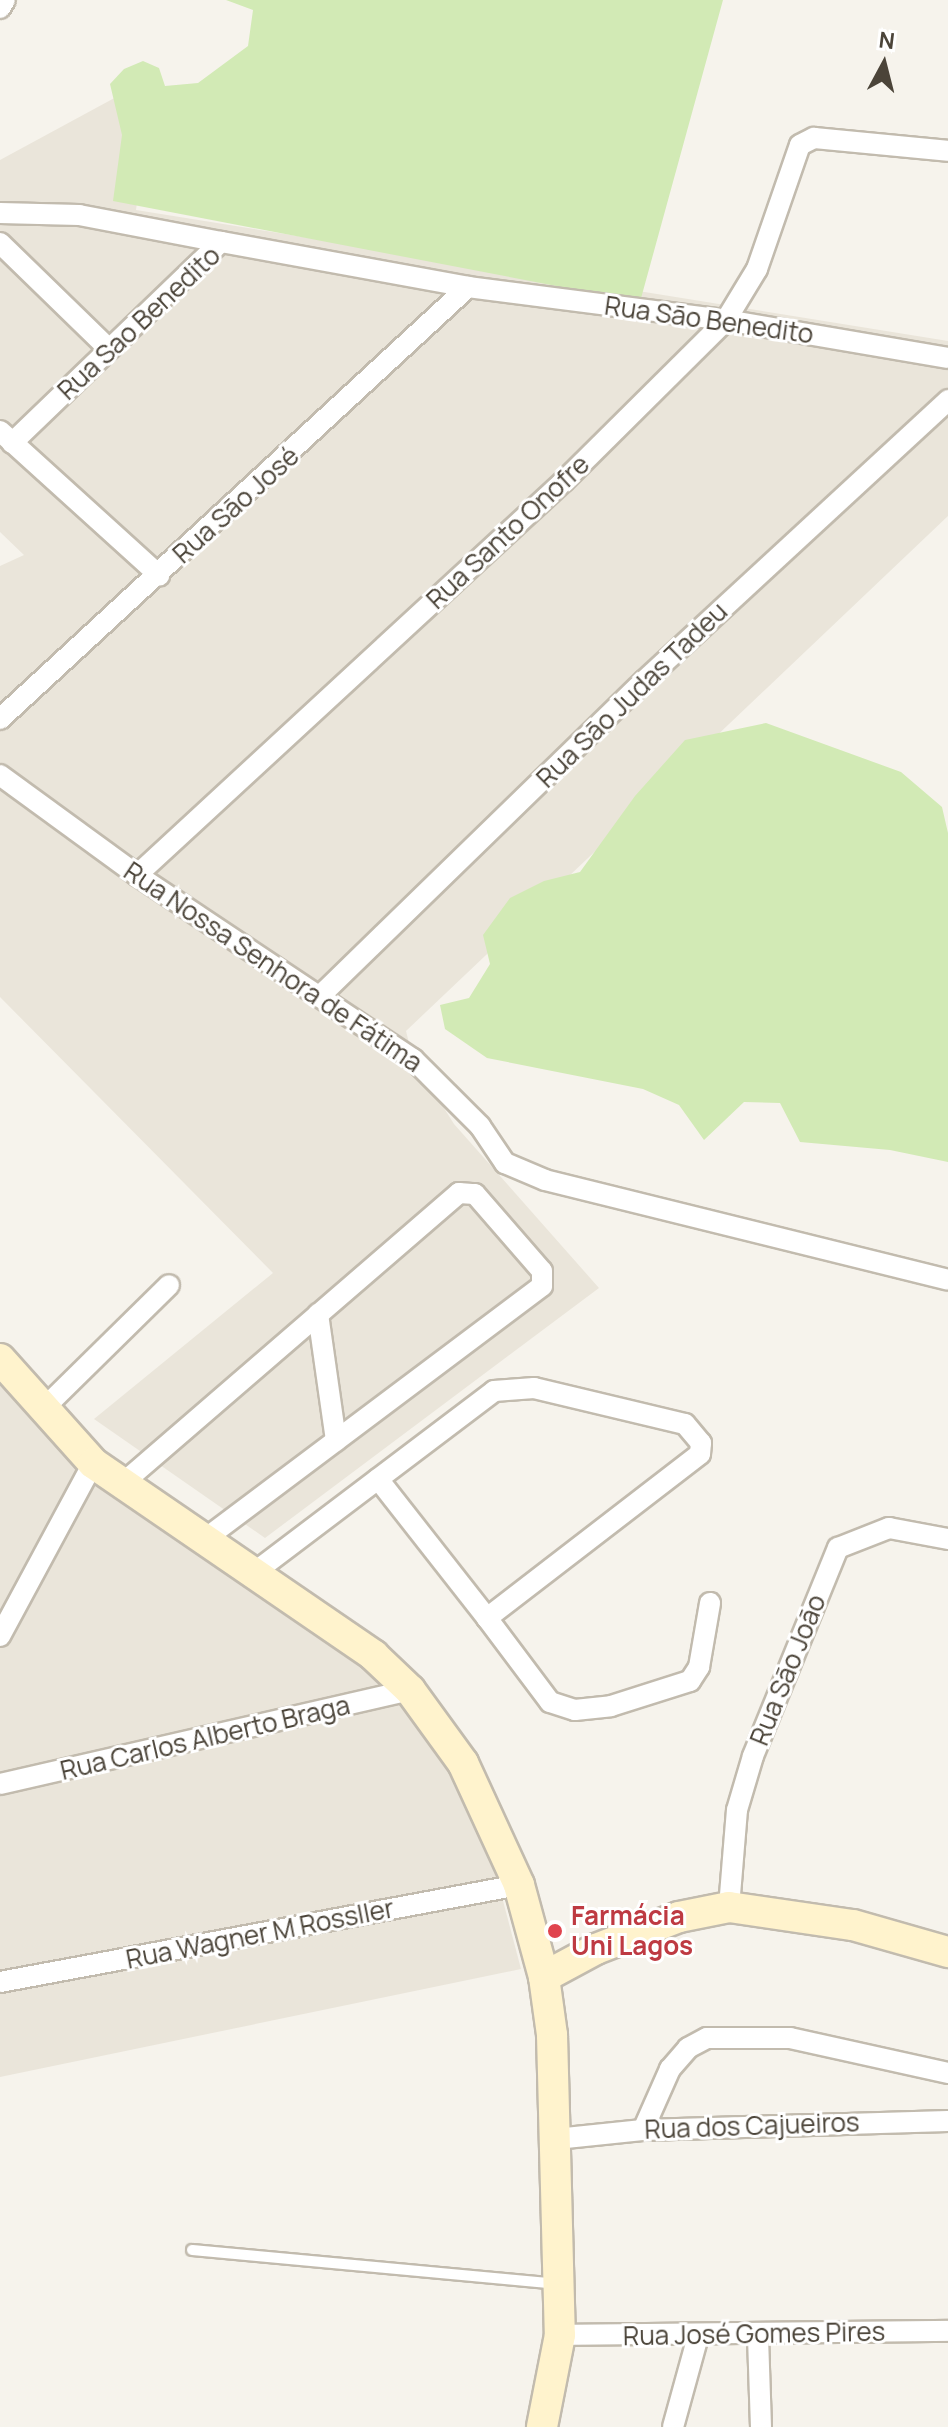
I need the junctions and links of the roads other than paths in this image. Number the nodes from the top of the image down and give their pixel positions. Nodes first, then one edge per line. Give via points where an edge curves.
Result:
1 (5, 0) edge
2 (0, 8) edge
3 (948, 151) edge
4 (0, 213) edge
5 (221, 242) junction
6 (0, 243) edge
7 (468, 287) junction
8 (726, 320) junction
9 (109, 349) junction
10 (948, 358) edge
11 (948, 400) edge
12 (6, 437) edge
13 (159, 575) junction
14 (0, 719) edge
15 (0, 775) edge
16 (137, 875) junction
17 (321, 995) junction
18 (948, 1280) edge
19 (169, 1285) dead end
20 (318, 1314) junction
21 (0, 1359) edge
22 (42, 1410) junction
23 (336, 1441) junction
24 (93, 1463) junction
25 (378, 1479) junction
26 (123, 1483) junction
27 (205, 1539) junction
28 (948, 1539) edge
29 (255, 1572) junction
30 (710, 1603) dead end
31 (487, 1618) junction
32 (0, 1636) edge
33 (410, 1690) junction
34 (0, 1784) edge
35 (519, 1885) junction
36 (729, 1907) junction
37 (948, 1952) edge
38 (544, 1977) junction
39 (0, 1982) edge
40 (948, 2073) edge
41 (948, 2121) edge
42 (643, 2130) junction
43 (556, 2139) junction
44 (192, 2250) dead end
45 (559, 2285) junction
46 (948, 2331) edge
47 (560, 2335) junction
48 (698, 2336) junction
49 (758, 2337) junction
50 (542, 2427) edge
51 (673, 2427) edge
52 (761, 2427) edge

1 - 2 street
3 - 8 street, Rua Santo Onofre via 807,139 796,152 757,269
4 - 5 street via 79,215
5 - 7 street, Rua Sao Benedito
5 - 9 street, Rua Sao Benedito
6 - 9 street
7 - 8 street, Rua São Benedito
7 - 13 street, Rua São José
8 - 10 street, Rua São Benedito
8 - 16 street, Rua Santo Onofre via 564,481
9 - 12 street, Rua Sao Benedito
11 - 17 street, Rua São Judas Tadeu via 645,680
12 - 13 street
13 - 14 street, Rua São José
15 - 16 street, Rua Nossa Senhora de Fátima
16 - 17 street, Rua Nossa Senhora de Fátima
17 - 18 street, Rua Nossa Senhora de Fátima via 413,1059 480,1126 505,1163 518,1169
19 - 22 street
20 - 23 street
20 - 23 street via 459,1193 475,1194 544,1276 542,1286
20 - 26 street
21 - 22 main road
22 - 24 main road
23 - 27 street
24 - 26 main road
24 - 32 street
25 - 29 street
25 - 31 street
25 - 31 street via 494,1391 514,1387 685,1424 696,1433 700,1454
26 - 27 main road
27 - 29 main road
28 - 36 street, Rua São João via 889,1528 838,1548 749,1770 737,1810
29 - 33 main road via 338,1627
30 - 31 street via 699,1667 690,1681 611,1706 575,1710 550,1702
33 - 34 street, Rua Carlos Alberto Braga
33 - 35 main road via 463,1763
35 - 38 main road
35 - 39 street, Rua Wagner M Rossller
36 - 37 main road via 853,1925
36 - 38 main road via 665,1922
38 - 43 main road
40 - 42 street via 790,2038 707,2038 688,2048 670,2069
41 - 42 street, Rua dos Cajueiros
42 - 43 street, Rua dos Cajueiros
43 - 45 main road
44 - 45 lane
45 - 47 main road
46 - 49 street, Rua José Gomes Pires
47 - 48 street, Rua José Gomes Pires
47 - 50 main road
48 - 49 street, Rua José Gomes Pires
48 - 51 street
49 - 52 street

